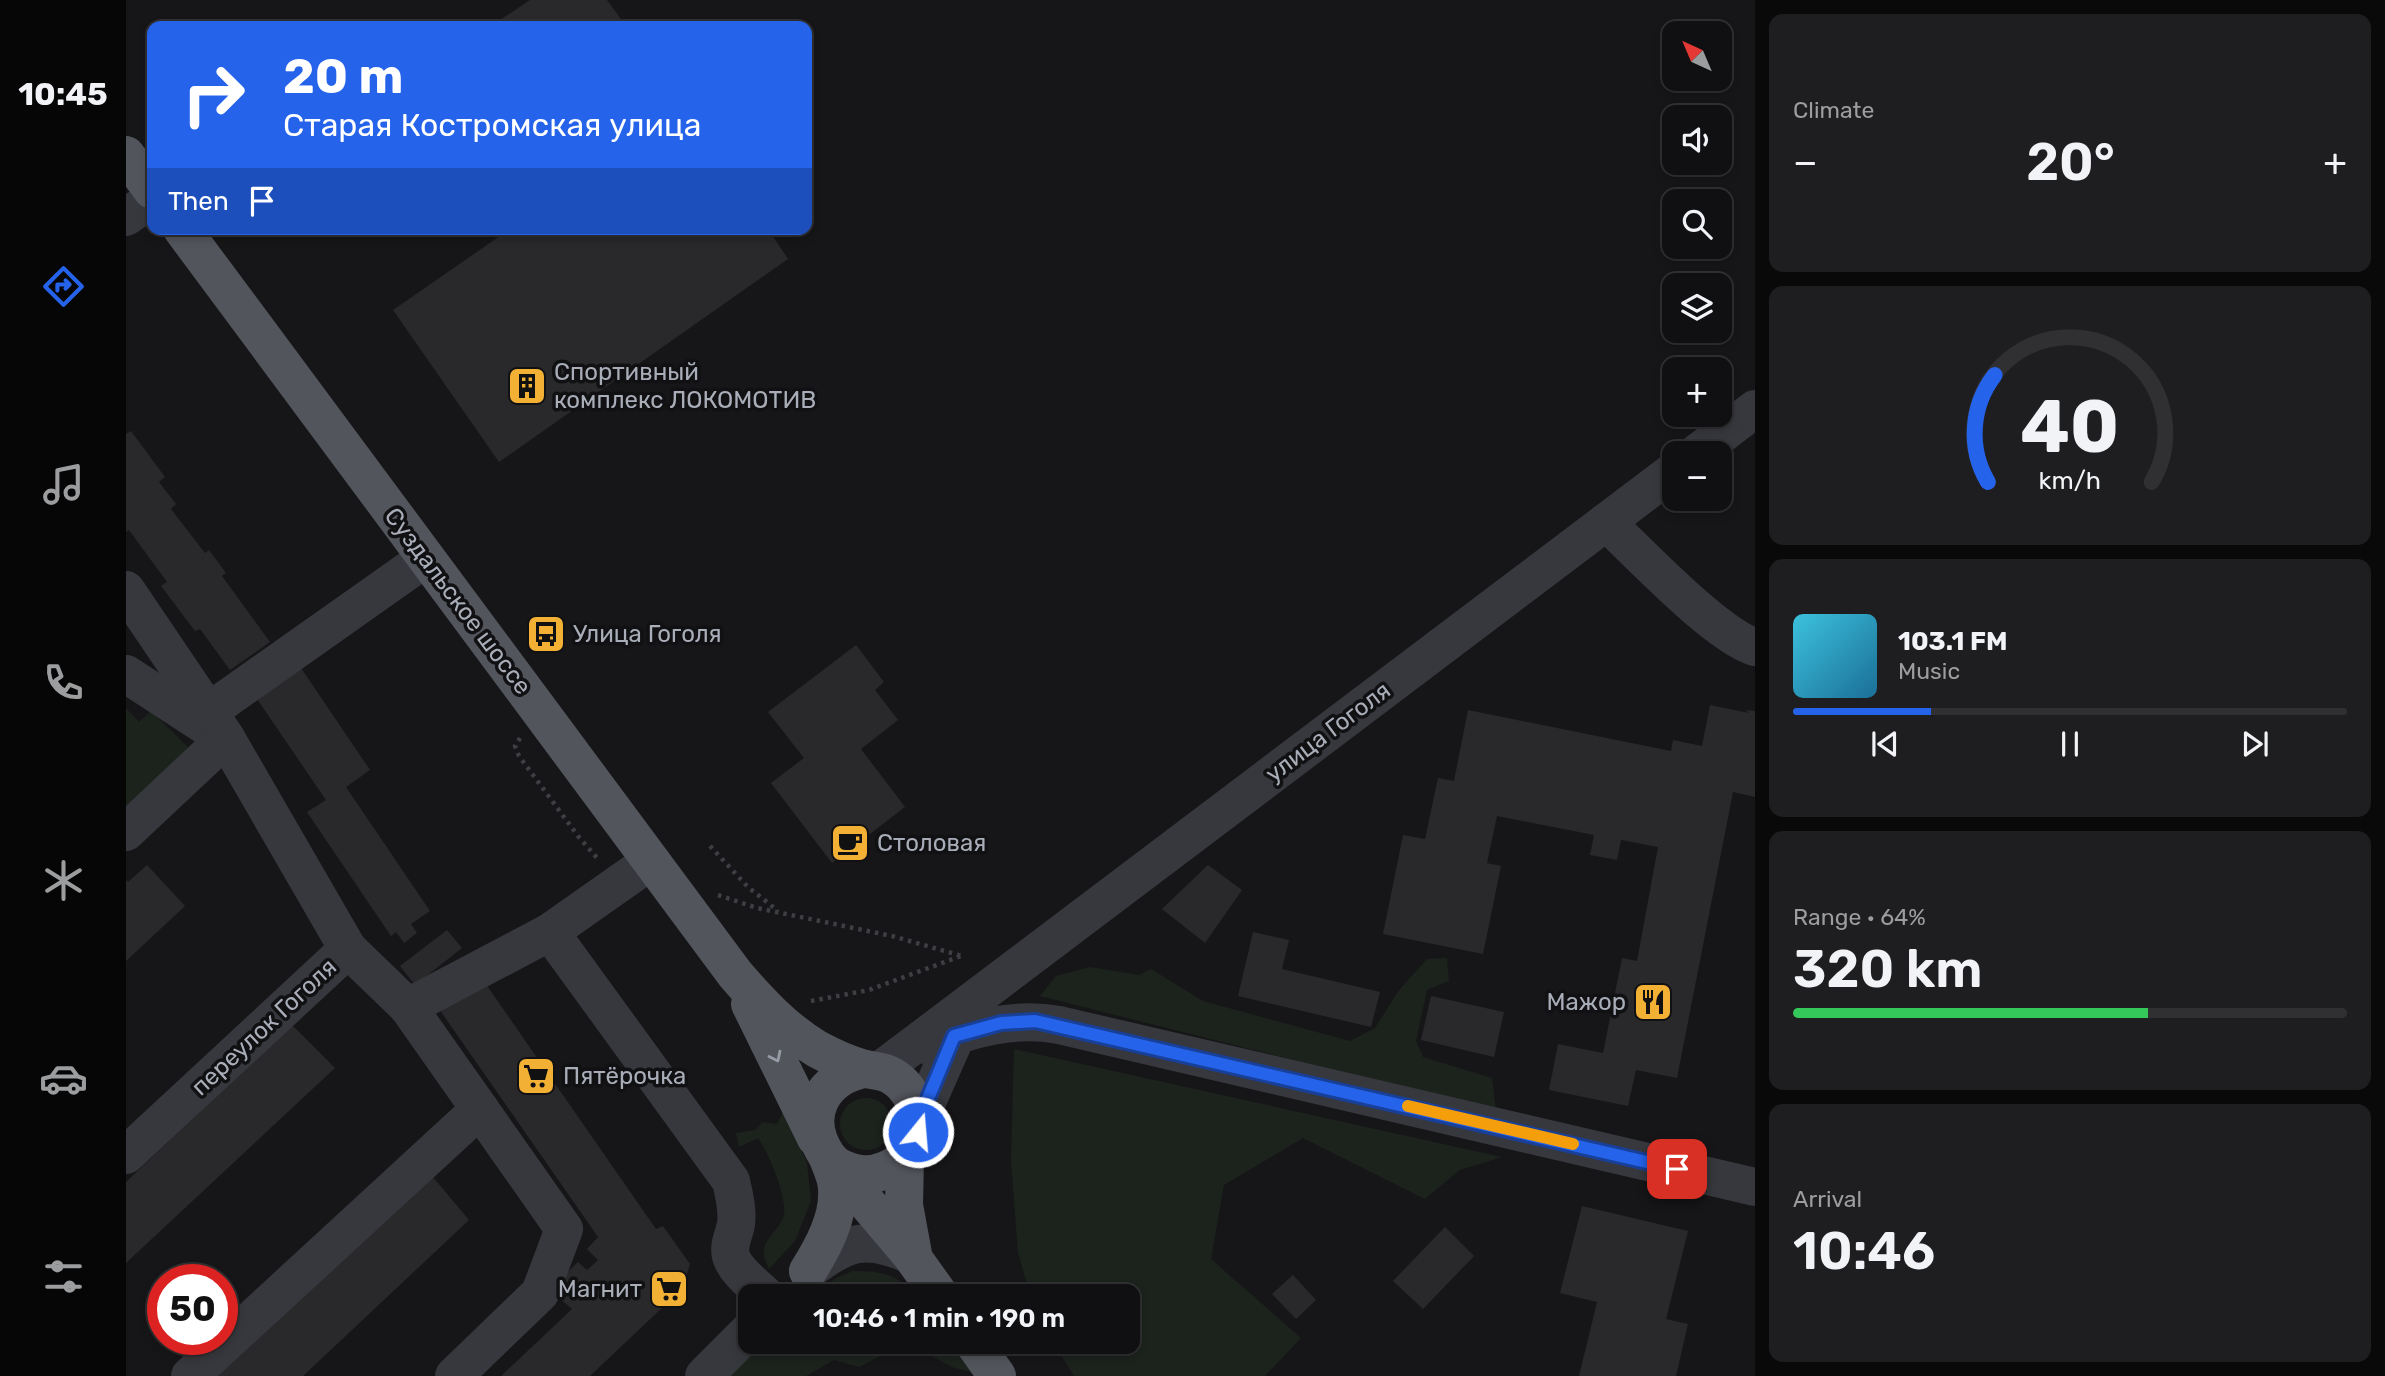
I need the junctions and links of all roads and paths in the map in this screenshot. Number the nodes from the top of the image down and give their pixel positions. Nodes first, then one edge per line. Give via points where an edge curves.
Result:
1 (126, 155) edge
2 (147, 183) edge
3 (147, 202) edge
4 (126, 217) edge
5 (186, 235) edge
6 (1755, 409) edge
7 (1713, 441) edge
8 (1662, 480) edge
9 (1606, 522) junction
10 (426, 558) junction
11 (126, 590) edge
12 (1755, 647) edge
13 (126, 674) edge
14 (217, 725) junction
15 (527, 733) dead end
16 (126, 832) edge
17 (710, 846) dead end
18 (651, 861) junction
19 (619, 883) junction
20 (710, 893) dead end
21 (782, 914) junction
22 (550, 932) junction
23 (348, 949) junction
24 (962, 956) junction
25 (735, 974) junction
26 (976, 978) junction
27 (811, 1001) dead end
28 (408, 1007) junction
29 (954, 1036) junction
30 (875, 1068) junction
31 (480, 1109) junction
32 (919, 1120) junction
33 (827, 1154) junction
34 (126, 1155) edge
35 (905, 1158) junction
36 (1755, 1187) edge
37 (867, 1202) junction
38 (913, 1257) junction
39 (754, 1284) edge
40 (795, 1284) edge
41 (932, 1284) edge
42 (738, 1342) edge
43 (981, 1354) edge
44 (190, 1376) edge
45 (454, 1376) edge
46 (704, 1376) edge
47 (997, 1376) edge

1 - 2 main road
3 - 4 street
5 - 10 main road, Суздальское шоссе
6 - 7 street
8 - 9 street, улица Гоголя
9 - 12 street via 1698,608 1742,643
9 - 26 street, улица Гоголя
10 - 14 street
10 - 18 main road, Суздальское шоссе
11 - 14 street
13 - 14 street
14 - 16 street
14 - 23 street
15 - 19 path via 517,742 516,750 578,836
17 - 21 path via 748,887
18 - 19 street
18 - 25 main road, Суздальское шоссе
19 - 22 street
20 - 21 path
21 - 24 path via 892,936
22 - 28 street
22 - 39 street via 731,1181 736,1200 731,1256
23 - 28 street, переулок Гоголя
23 - 34 street, переулок Гоголя
24 - 26 path
24 - 27 path via 869,990
25 - 30 main road, Суздальское шоссе via 796,1035 818,1049
25 -> 33 main road, Суздальское шоссе
26 - 29 street, улица Гоголя
26 - 30 street, улица Гоголя
28 - 31 street, переулок Гоголя
29 - 30 street
29 - 32 street, улица Гоголя
29 - 36 street via 1014,1022 1059,1025
30 - 32 main road via 906,1087
30 - 33 main road via 850,1072 824,1092 815,1124
31 - 44 street
31 - 45 street, переулок Гоголя via 564,1229 540,1293
32 - 35 main road via 915,1141
33 - 35 main road via 848,1172 863,1175 890,1168
33 - 37 main road, Суздальское шоссе
33 - 40 main road via 837,1189 834,1214 822,1249
35 - 37 street
35 - 38 main road, Суздальское шоссе via 904,1205
37 - 38 main road, Суздальское шоссе
37 - 40 street
38 - 40 street via 886,1244 860,1243 830,1254
38 - 41 main road, Суздальское шоссе
42 - 46 street
43 - 47 main road

